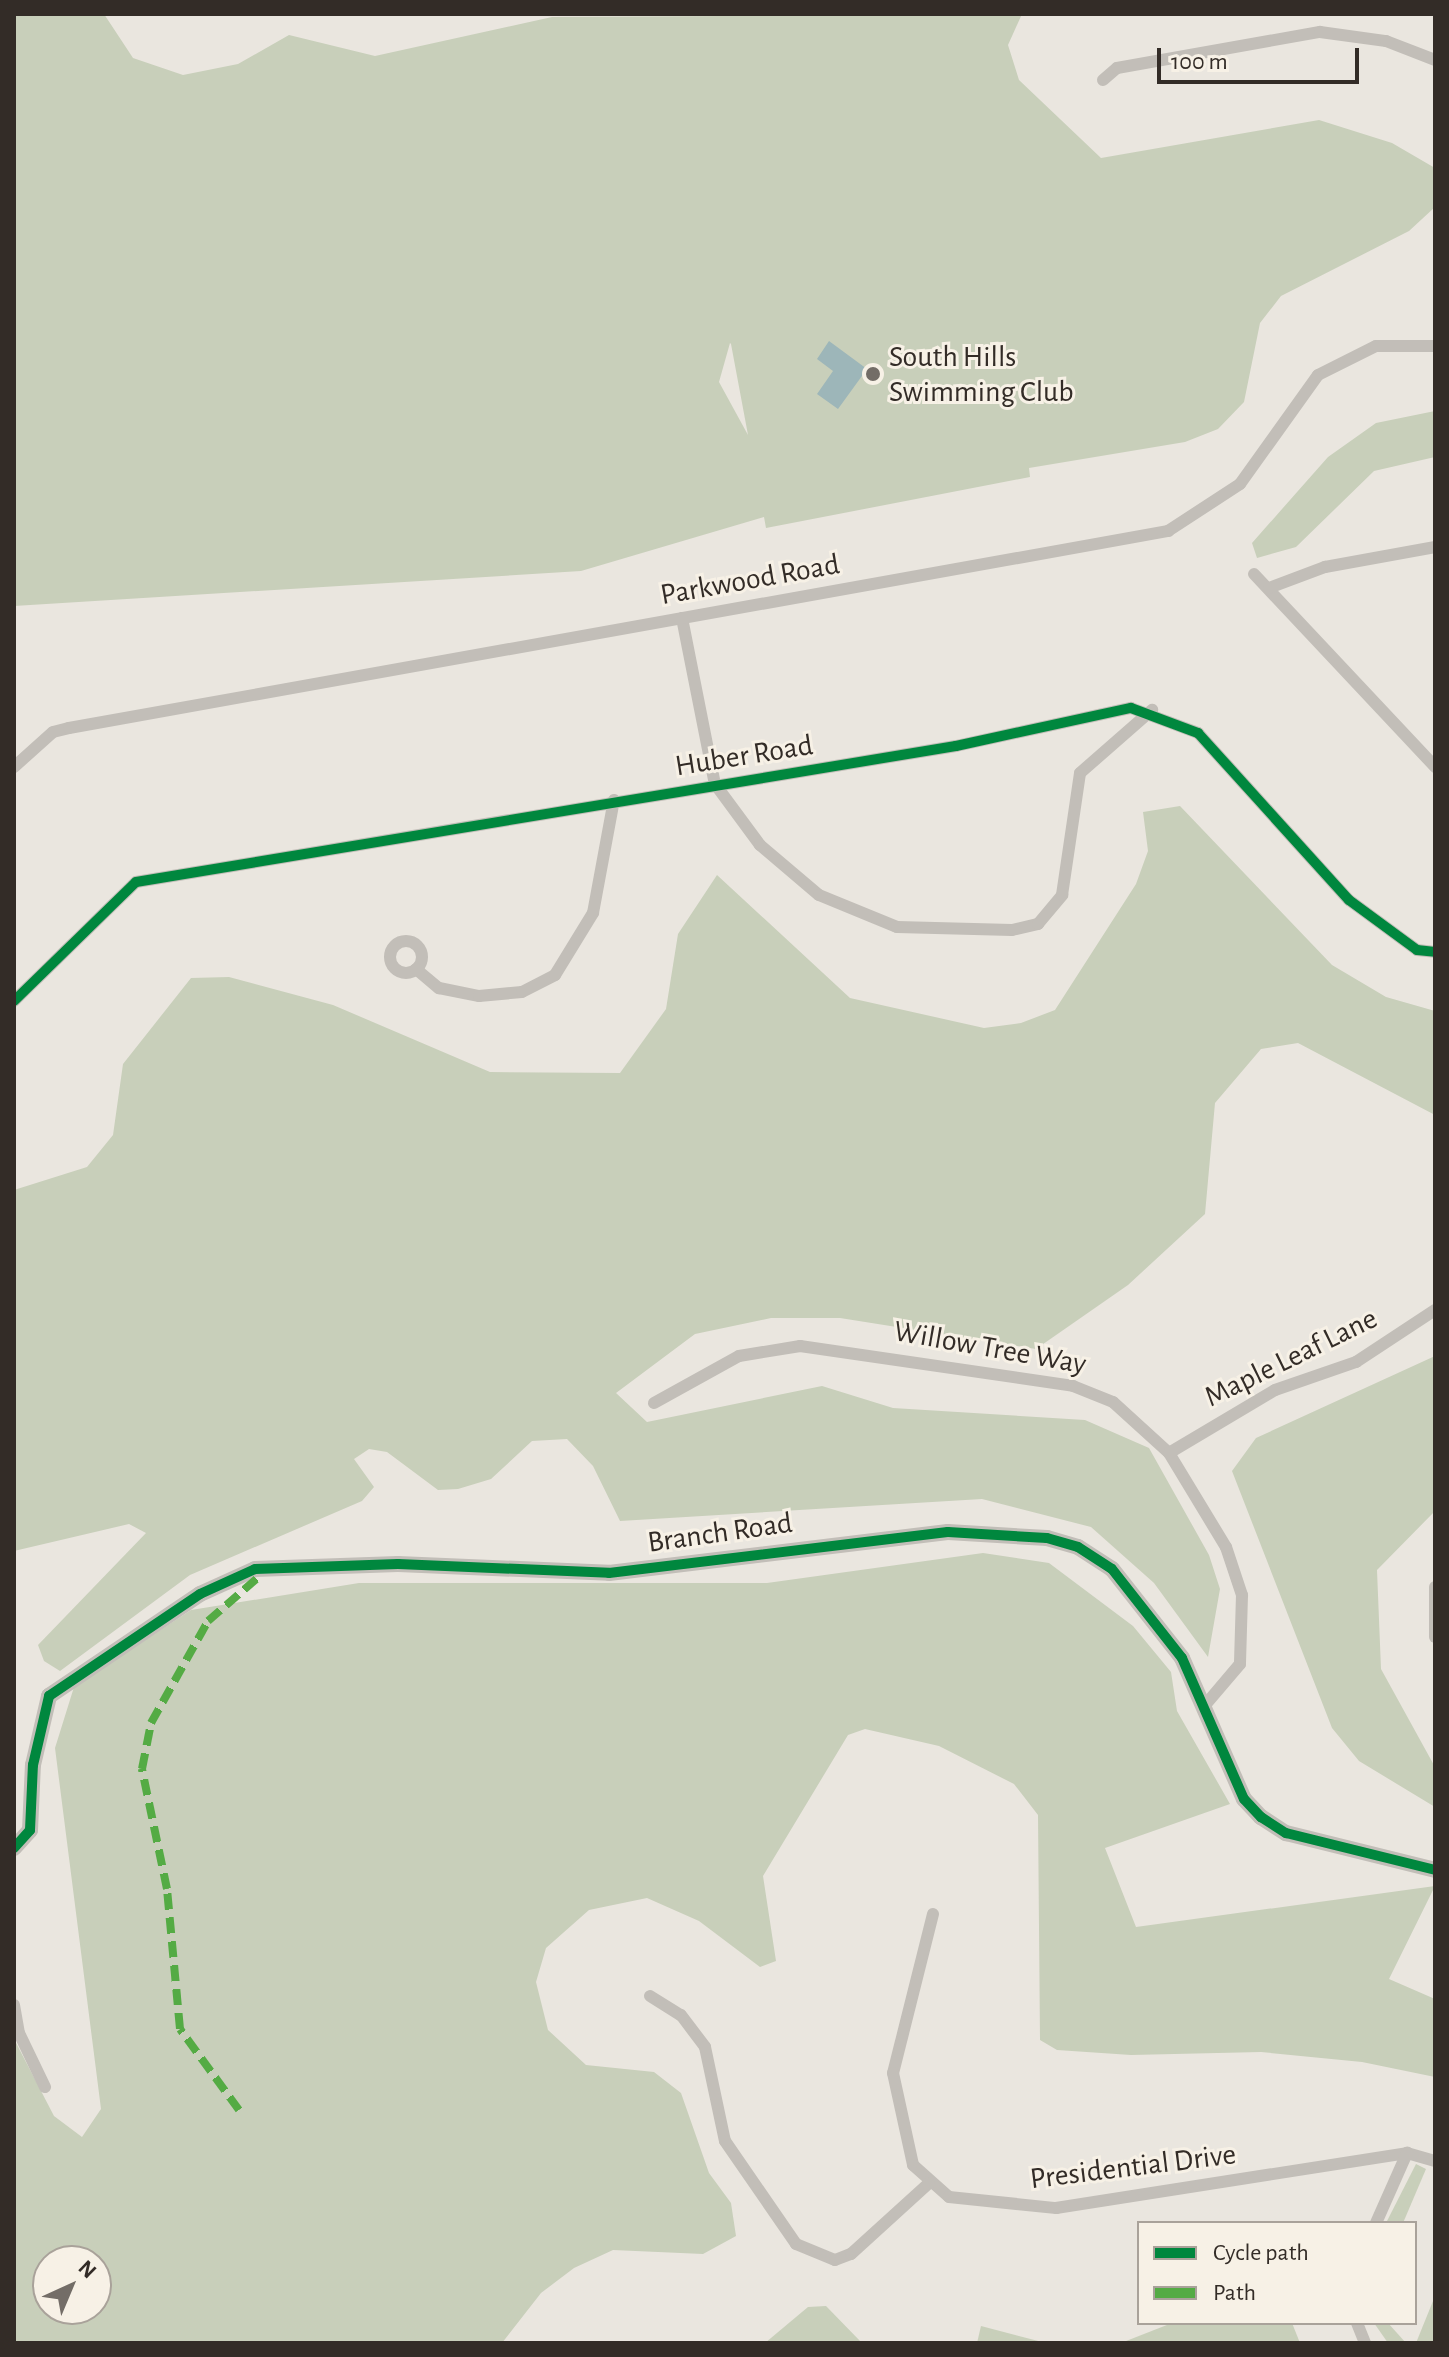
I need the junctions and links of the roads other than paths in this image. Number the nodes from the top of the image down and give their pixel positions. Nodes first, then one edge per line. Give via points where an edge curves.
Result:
1 (1435, 60) edge
2 (1103, 80) dead end
3 (1435, 346) edge
4 (1435, 547) edge
5 (1254, 574) dead end
6 (1269, 588) junction
7 (682, 618) junction
8 (1152, 710) junction
9 (14, 767) edge
10 (1435, 767) edge
11 (715, 784) junction
12 (614, 800) junction
13 (1435, 952) edge
14 (416, 969) dead end
15 (14, 1001) edge
16 (1435, 1310) edge
17 (654, 1403) dead end
18 (1169, 1453) junction
19 (1435, 1587) edge
20 (1435, 1637) edge
21 (1206, 1704) junction
22 (14, 1848) edge
23 (1435, 1870) edge
24 (933, 1914) dead end
25 (650, 1996) dead end
26 (14, 2005) edge
27 (45, 2087) dead end
28 (1407, 2153) junction
29 (1435, 2161) edge
30 (929, 2183) junction
31 (1377, 2221) edge

1 - 2 street via 1386,41 1320,32 1117,68
3 - 7 street, Parkwood Road via 1376,346 1318,375 1240,484 1168,531
4 - 6 street via 1325,567
5 - 6 street
6 - 10 street
7 - 9 street, Parkwood Road via 69,728 53,732
7 - 11 street
8 - 11 street, Huber Road via 1097,711 956,746
8 - 11 street via 1080,773 1062,895 1038,924 1012,930 897,927 819,895 760,845
8 - 13 street, Huber Road via 1198,733 1304,857 1380,927 1417,950
11 - 12 street, Huber Road
12 - 14 street via 593,913 555,975 522,992 479,996 439,988
12 - 15 street, Huber Road via 136,882
16 - 18 street, Maple Leaf Lane via 1356,1362 1275,1390
17 - 18 street, Willow Tree Way via 685,1381 765,1349 885,1354 1094,1393
18 - 21 street, Willow Tree Way via 1226,1547 1242,1595 1240,1664
19 - 20 street
21 - 22 street, Branch Road via 1165,1630 1112,1569 1078,1547 1047,1538 932,1533 596,1574 398,1564 255,1569 200,1594 49,1696 35,1752 30,1830
21 - 23 street, Branch Road via 1244,1799 1261,1817 1286,1833
24 - 30 street via 893,2073 905,2145
25 - 30 street via 681,2015 705,2047 725,2141 796,2244 835,2260 851,2254
26 - 27 street via 19,2033
28 - 29 street, Presidential Drive
28 - 30 street, Presidential Drive via 1056,2208 982,2206
28 - 31 street

